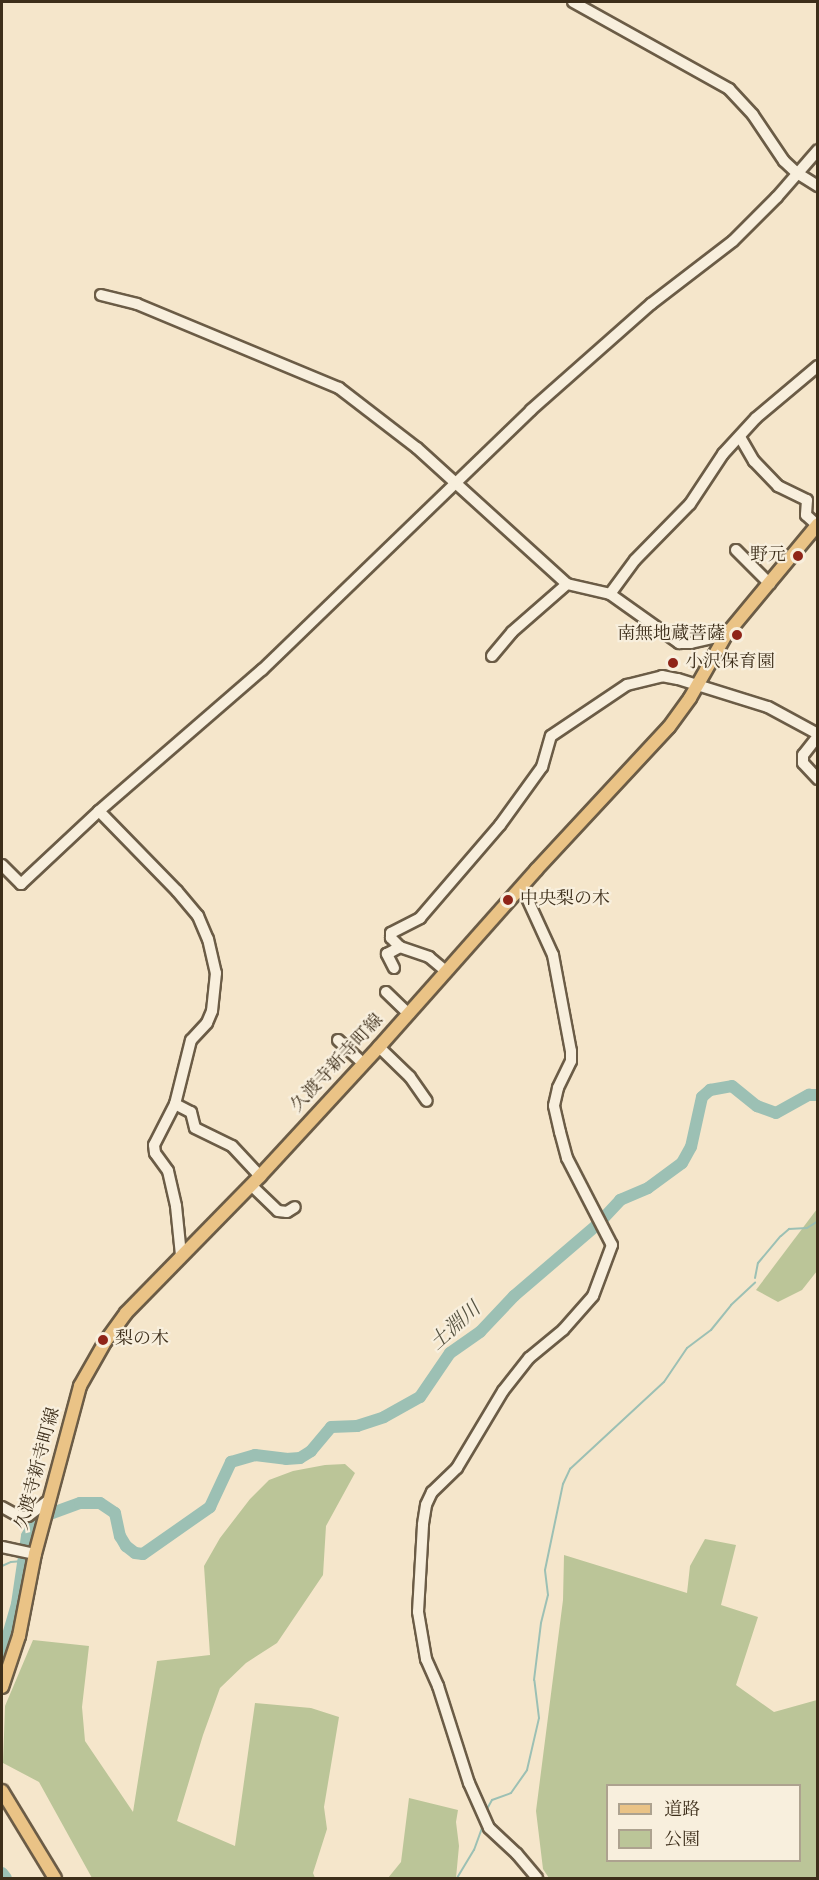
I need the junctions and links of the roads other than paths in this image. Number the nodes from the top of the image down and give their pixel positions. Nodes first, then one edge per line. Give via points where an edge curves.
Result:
1 (573, 2) edge
2 (818, 150) edge
3 (796, 173) junction
4 (818, 186) edge
5 (101, 295) dead end
6 (818, 366) edge
7 (740, 437) junction
8 (456, 483) junction
9 (817, 524) edge
10 (736, 550) dead end
11 (567, 584) junction
12 (770, 584) junction
13 (610, 594) junction
14 (726, 635) junction
15 (492, 657) dead end
16 (697, 686) junction
17 (818, 735) edge
18 (818, 779) edge
19 (99, 811) junction
20 (2, 865) edge
21 (519, 891) junction
22 (400, 946) junction
23 (394, 968) dead end
24 (447, 972) junction
25 (386, 992) dead end
26 (409, 1014) junction
27 (338, 1040) dead end
28 (379, 1047) junction
29 (363, 1064) junction
30 (427, 1101) dead end
31 (176, 1104) junction
32 (255, 1180) junction
33 (295, 1207) dead end
34 (181, 1255) junction
35 (49, 1500) junction
36 (2, 1507) edge
37 (2, 1546) edge
38 (28, 1552) junction
39 (2, 1687) edge
40 (2, 1791) edge
41 (56, 1878) edge
42 (537, 1878) edge

1 - 3 street via 729,89
2 - 3 street
3 - 4 street
3 - 8 street via 739,236 651,304 531,410
5 - 8 street via 137,304 339,388
6 - 7 street via 756,418
7 - 9 street via 754,461 778,486 807,500 806,515
7 - 13 street via 723,454 690,504 635,560
8 - 11 street
8 - 19 street via 262,670
9 - 12 main road, 久渡寺新寺町線
10 - 12 street
11 - 13 street
11 - 15 street via 512,632
12 - 14 main road, 久渡寺新寺町線
13 - 14 street via 680,643
14 - 16 main road, 久渡寺新寺町線
16 - 17 street via 768,707
16 - 21 main road, 久渡寺新寺町線 via 669,727
16 - 22 street via 662,676 641,679 551,736 542,767 500,825 420,918 391,933
17 - 18 street via 803,754 803,763
19 - 20 street via 21,884
19 - 31 street via 177,891 198,916 208,939 216,973 212,1011 191,1040
21 - 24 main road, 久渡寺新寺町線
21 - 42 street via 526,896 553,955 572,1051 554,1106 567,1158 612,1245 593,1296 563,1330 530,1358 503,1391 457,1468 432,1492 423,1526 418,1612 426,1659 469,1783 489,1828
22 - 23 street via 387,954
22 - 24 street via 429,957
24 - 26 main road, 久渡寺新寺町線
25 - 26 street
26 - 28 main road, 久渡寺新寺町線
27 - 29 street
28 - 29 main road, 久渡寺新寺町線
28 - 30 street via 410,1077
29 - 32 main road, 久渡寺新寺町線
31 - 32 street via 191,1112 195,1128 232,1146
31 - 34 street via 154,1145 168,1171
32 - 33 street via 278,1211 287,1212
32 - 34 main road, 久渡寺新寺町線
34 - 35 main road, 久渡寺新寺町線 via 126,1313 86,1372
35 - 36 street via 28,1516 20,1517
35 - 38 main road, 久渡寺新寺町線
37 - 38 street
38 - 39 main road, 久渡寺新寺町線 via 19,1636
40 - 41 main road

